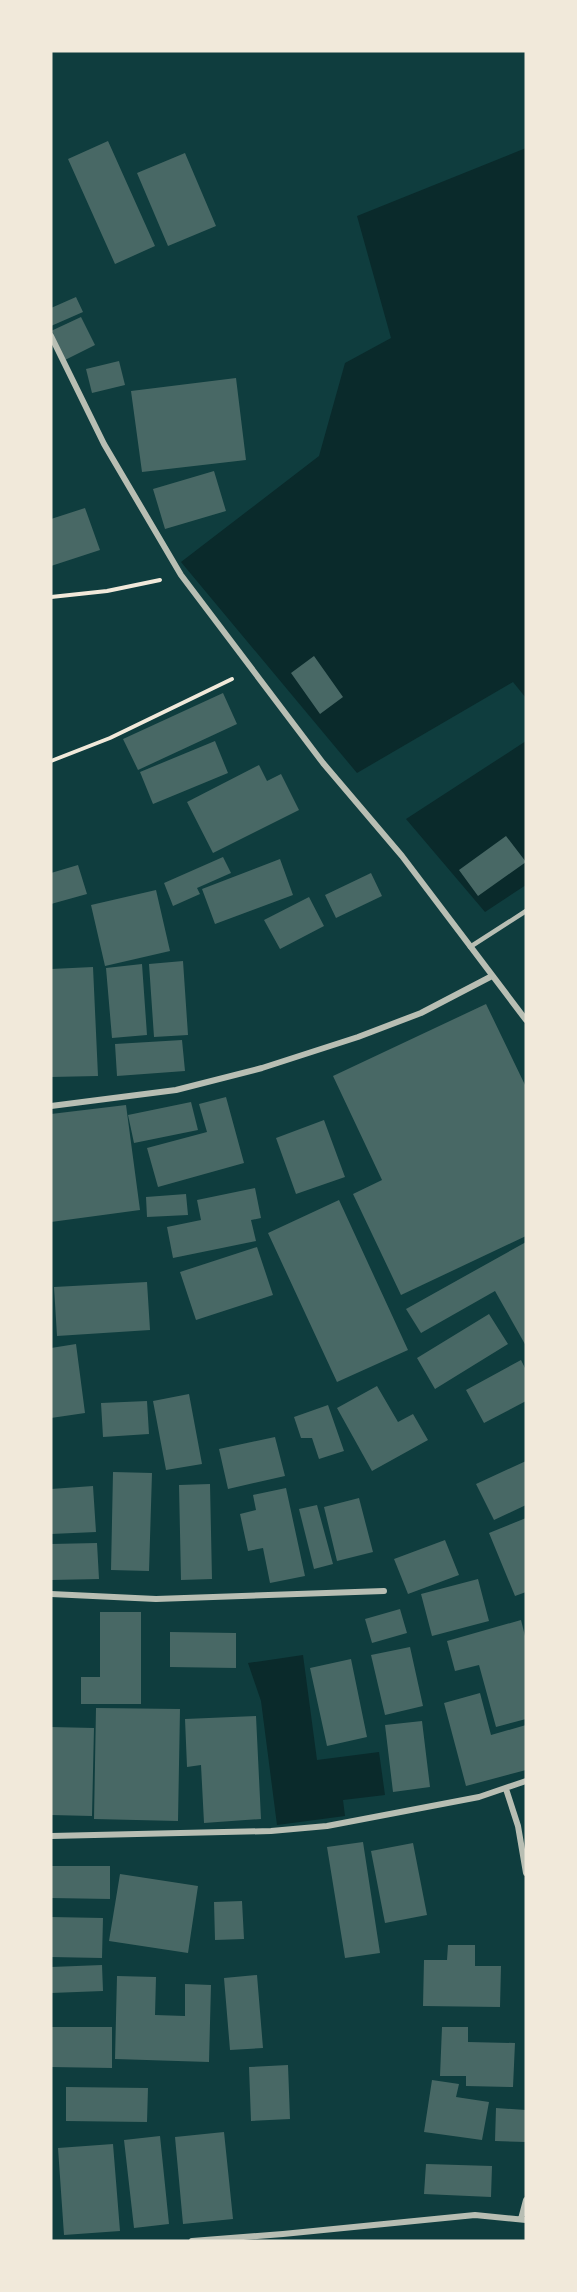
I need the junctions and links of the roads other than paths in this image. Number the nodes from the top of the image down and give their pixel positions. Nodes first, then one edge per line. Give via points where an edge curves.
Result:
1 (51, 336) edge
2 (526, 911) edge
3 (470, 947) junction
4 (492, 976) junction
5 (526, 1020) edge
6 (51, 1106) edge
7 (384, 1592) dead end
8 (51, 1594) edge
9 (526, 1781) edge
10 (506, 1789) junction
11 (51, 1836) edge
12 (526, 1873) edge
13 (526, 2200) edge
14 (524, 2220) edge
15 (192, 2241) edge

1 - 3 street via 104,444 181,575 323,763 402,856
2 - 3 lane
3 - 4 street
4 - 5 street
4 - 6 street via 421,1013 262,1068 177,1090
7 - 8 street via 156,1599
9 - 10 street
10 - 11 street via 327,1826
10 - 12 street via 518,1826
13 - 14 street
14 - 15 street via 475,2215

